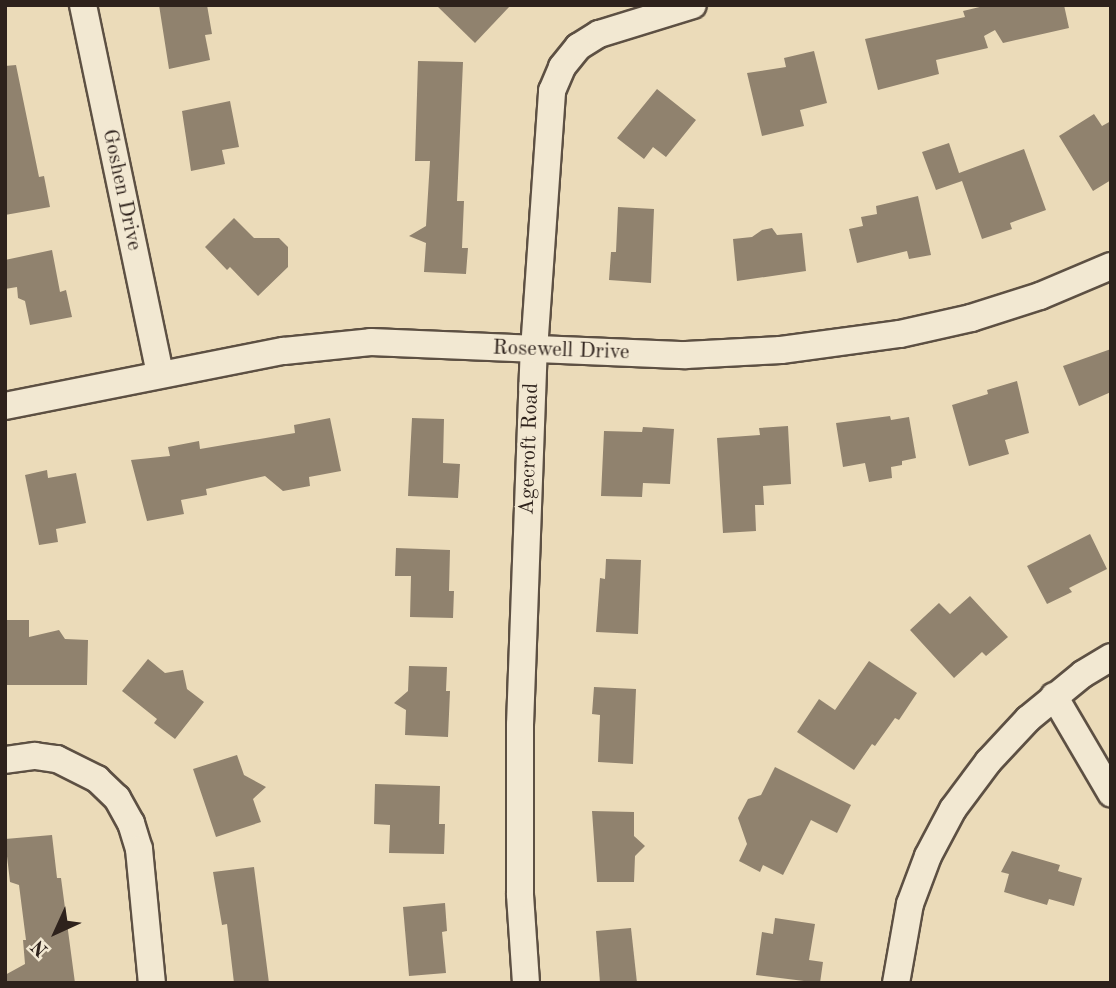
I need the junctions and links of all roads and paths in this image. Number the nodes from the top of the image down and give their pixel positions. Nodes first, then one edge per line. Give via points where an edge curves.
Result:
1 (83, 5) edge
2 (693, 5) edge
3 (1111, 266) edge
4 (534, 350) junction
5 (160, 374) junction
6 (5, 406) edge
7 (1111, 657) edge
8 (1054, 696) junction
9 (5, 760) edge
10 (1111, 793) edge
11 (152, 983) edge
12 (526, 983) edge
13 (896, 983) edge

1 - 5 street, Goshen Drive
2 - 4 street, Agecroft Road via 599,34 578,47 562,67 549,113
3 - 4 street, Rosewell Drive via 1040,296 900,334 781,350 686,355
4 - 5 street, Rosewell Drive via 371,342 284,351
4 - 12 street, Agecroft Road via 520,725 520,894
5 - 6 street, Rosewell Drive
7 - 8 street
8 - 10 street
8 - 13 street via 988,762 953,809 910,904
9 - 11 street via 57,759 97,779 117,799 131,822 139,849

